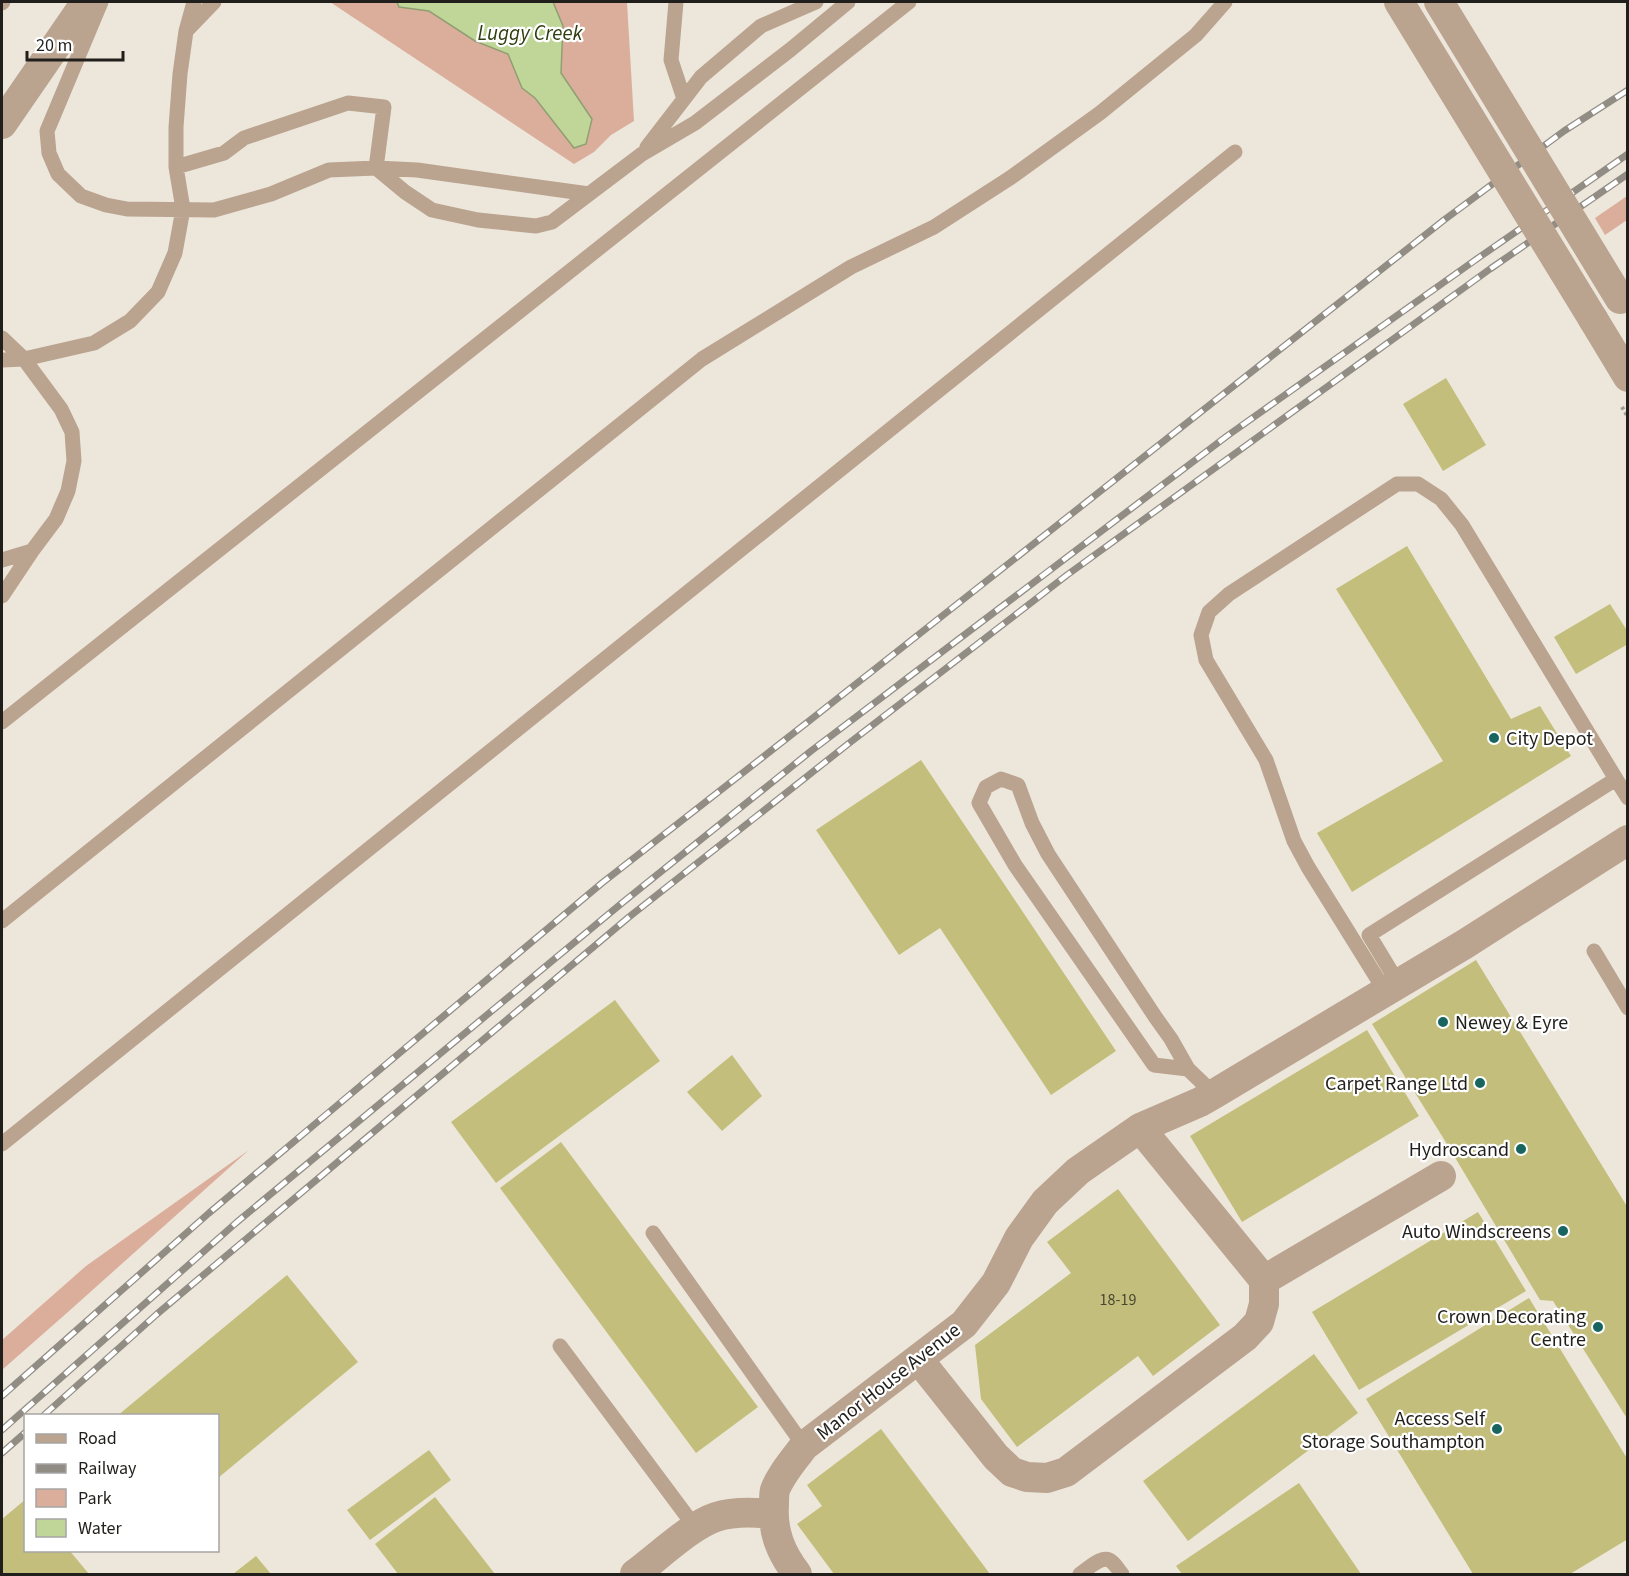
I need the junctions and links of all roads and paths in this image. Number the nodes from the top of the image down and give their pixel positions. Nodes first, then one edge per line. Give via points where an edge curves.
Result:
1 (86, 2) edge
2 (101, 2) edge
3 (195, 2) edge
4 (202, 2) edge
5 (214, 2) edge
6 (676, 2) edge
7 (816, 2) edge
8 (848, 2) edge
9 (909, 2) edge
10 (1225, 2) edge
11 (1399, 2) edge
12 (1439, 2) edge
13 (186, 31) junction
14 (684, 99) junction
15 (2, 124) edge
16 (1235, 152) dead end
17 (642, 154) junction
18 (176, 167) junction
19 (376, 168) junction
20 (588, 194) junction
21 (183, 209) junction
22 (1624, 305) edge
23 (2, 338) edge
24 (24, 359) junction
25 (2, 360) edge
26 (1628, 377) edge
27 (32, 551) junction
28 (2, 560) edge
29 (2, 596) edge
30 (2, 722) edge
31 (1616, 780) junction
32 (1628, 798) edge
33 (1628, 840) edge
34 (2, 921) edge
35 (1594, 951) dead end
36 (1392, 987) junction
37 (1628, 1008) edge
38 (1188, 1069) junction
39 (1214, 1094) junction
40 (1140, 1128) junction
41 (2, 1144) edge
42 (1441, 1176) dead end
43 (653, 1233) dead end
44 (1264, 1280) junction
45 (560, 1346) dead end
46 (919, 1360) junction
47 (804, 1446) junction
48 (773, 1514) junction
49 (695, 1527) junction
50 (635, 1575) edge
51 (797, 1575) edge
52 (1080, 1575) edge
53 (1122, 1575) edge

1 - 15 street
2 - 21 lane via 47,131 49,153 58,174 81,196 127,208
3 - 13 lane
4 - 13 lane
5 - 13 lane
6 - 14 lane via 671,60
7 - 14 lane via 761,26 701,76
8 - 17 lane via 695,123
9 - 30 lane
10 - 34 lane via 1196,35 1100,113 1010,178 934,227 851,267 702,359
11 - 26 street, bridge
12 - 22 street, bridge
13 - 18 lane
14 - 17 lane
16 - 41 lane
17 - 20 lane
18 - 19 lane via 225,153 244,138 348,103 384,107
18 - 21 lane
19 - 20 lane via 417,170
19 - 20 lane via 432,210 478,220 536,226 552,222
19 - 21 lane via 329,170 271,194 214,210
21 - 24 lane via 175,253 158,292 130,321 94,343
23 - 24 lane
24 - 25 lane
24 - 27 lane via 62,408 72,432 74,461 56,519
27 - 28 lane
27 - 29 lane
31 - 32 lane
31 - 36 lane via 1369,935
31 - 36 lane via 1462,525 1441,499 1418,484 1397,484 1229,594 1209,612 1201,635 1206,660 1266,760 1294,841
33 - 36 street, Manor House Avenue
35 - 37 lane
36 - 39 street, Manor House Avenue
38 - 38 lane via 1154,1065 1015,865 979,803 986,787 1001,779 1018,785 1048,854
38 - 39 lane
39 - 40 street, Manor House Avenue
40 - 44 street
40 - 46 street, Manor House Avenue via 1078,1171 1046,1202 1019,1238 996,1283 964,1324
42 - 44 street
43 - 47 lane
44 - 46 street via 1259,1322 1245,1337 1066,1472 1047,1479 1012,1472
45 - 49 lane
46 - 47 street, Manor House Avenue
47 - 48 street, Manor House Avenue via 775,1491
48 - 49 street via 716,1516
48 - 51 street, Manor House Avenue via 776,1536
49 - 50 street
52 - 53 lane via 1102,1559 1111,1560

